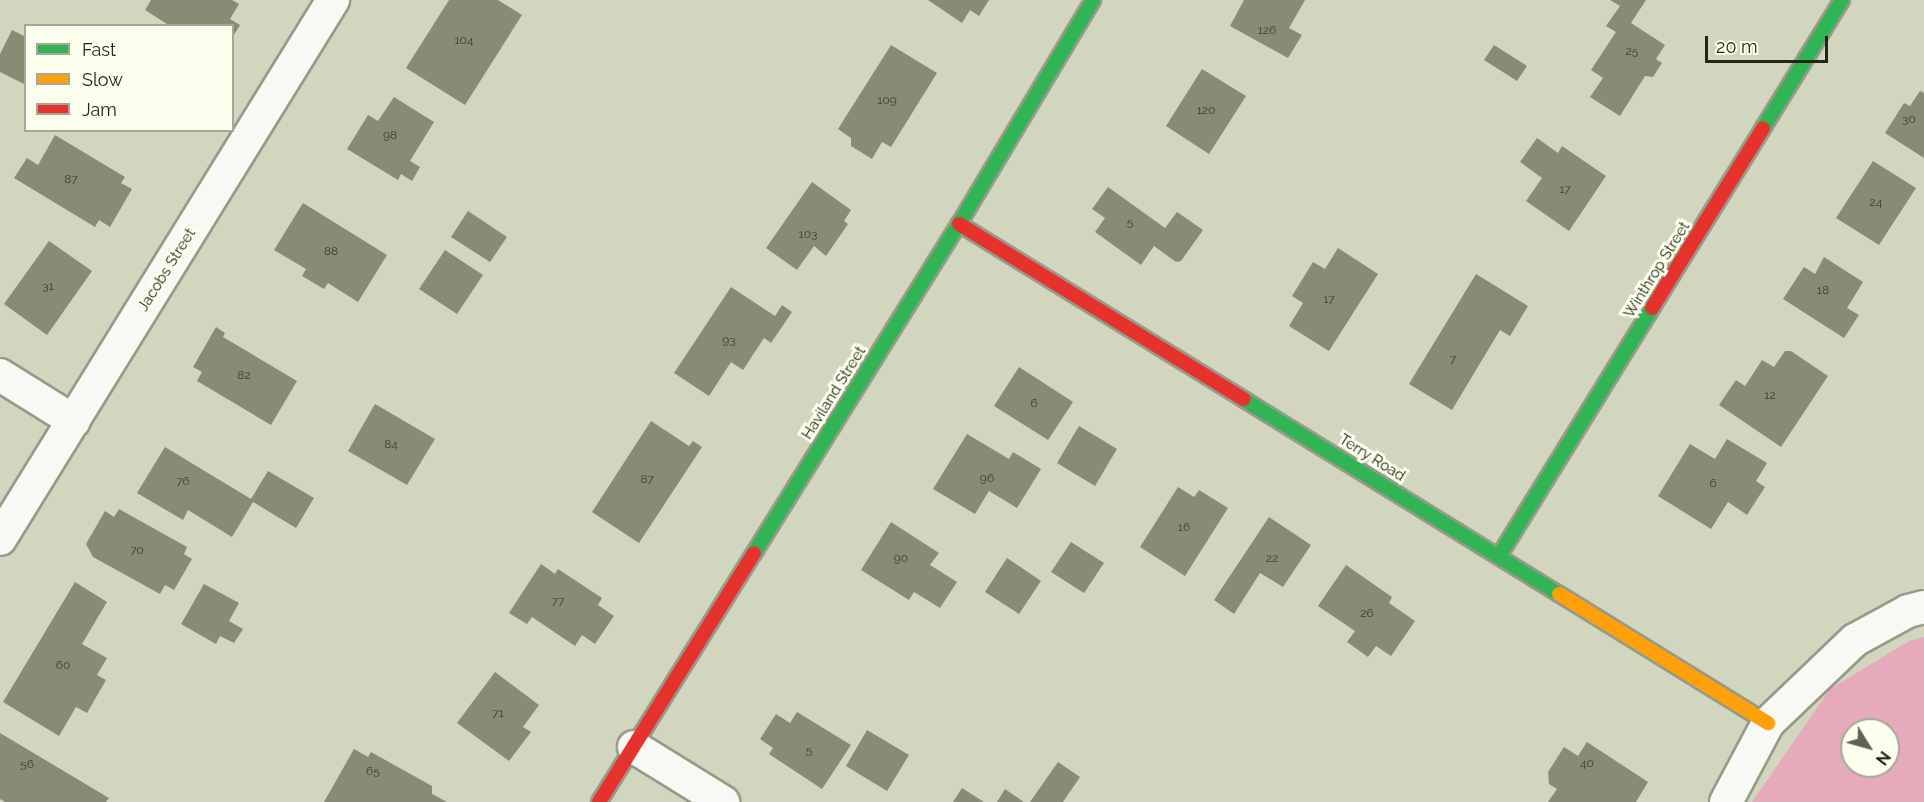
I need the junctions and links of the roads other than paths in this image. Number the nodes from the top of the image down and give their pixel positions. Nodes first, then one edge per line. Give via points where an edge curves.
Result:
1 (333, 0) edge
2 (1093, 0) edge
3 (1842, 0) edge
4 (959, 224) junction
5 (0, 375) edge
6 (74, 421) junction
7 (0, 539) edge
8 (1499, 556) junction
9 (1924, 607) edge
10 (1768, 723) junction
11 (634, 747) junction
12 (600, 802) edge
13 (723, 802) edge
14 (1726, 802) edge

1 - 6 street, Jacobs Street
2 - 4 street, Haviland Street
3 - 8 street, Winthrop Street
4 - 8 street, Terry Road
4 - 11 street, Haviland Street
5 - 6 street
6 - 7 street, Jacobs Street
8 - 10 street, Terry Road
9 - 10 street via 1908,611 1855,640
10 - 14 street
11 - 12 street, Haviland Street
11 - 13 street

